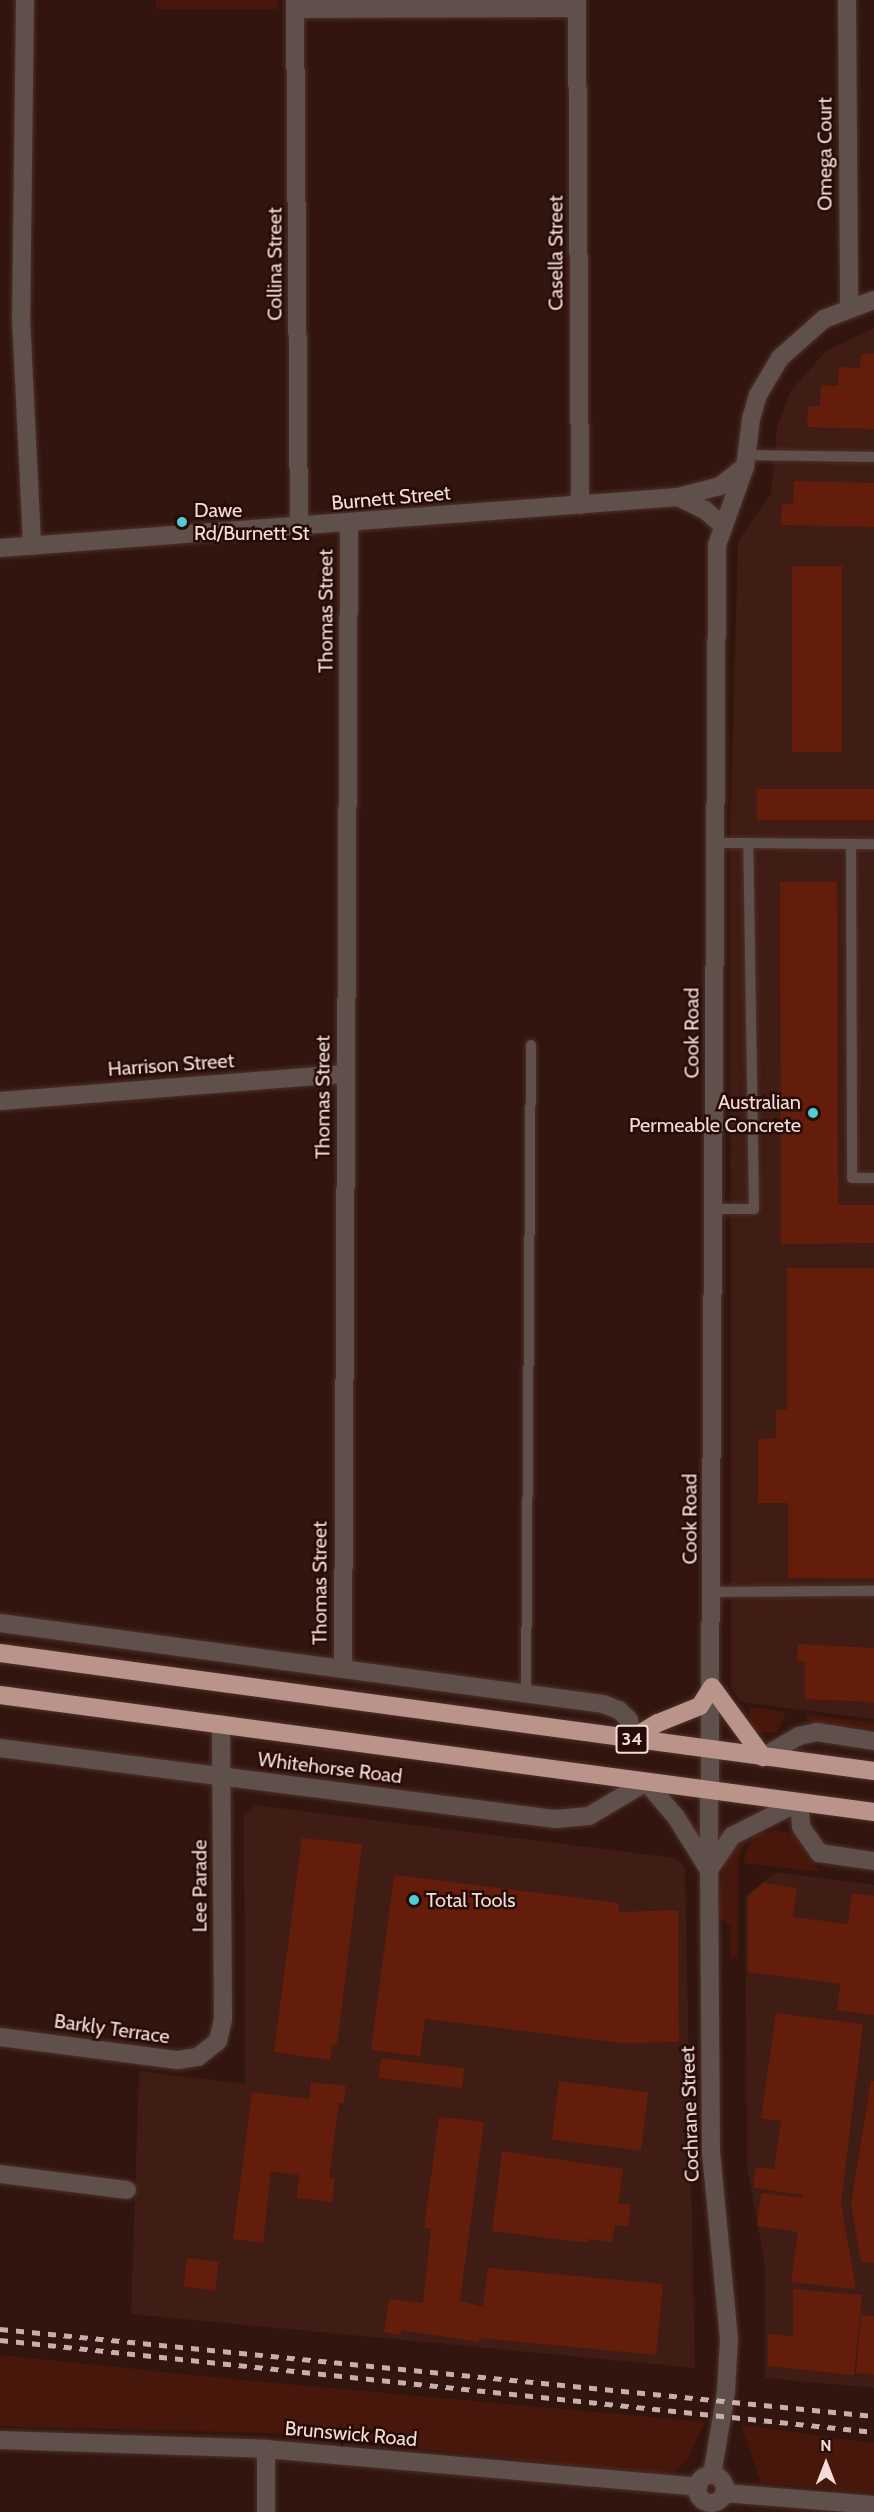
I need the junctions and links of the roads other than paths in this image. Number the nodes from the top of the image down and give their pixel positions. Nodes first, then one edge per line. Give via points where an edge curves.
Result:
1 (25, 0) edge
2 (847, 0) edge
3 (295, 4) edge
4 (577, 4) edge
5 (874, 300) edge
6 (849, 307) junction
7 (874, 457) edge
8 (745, 461) junction
9 (678, 497) junction
10 (580, 505) junction
11 (349, 524) junction
12 (722, 525) junction
13 (299, 528) junction
14 (32, 546) junction
15 (0, 548) edge
16 (715, 843) junction
17 (748, 843) junction
18 (851, 844) junction
19 (874, 844) edge
20 (531, 1045) dead end
21 (345, 1074) junction
22 (0, 1101) edge
23 (874, 1178) edge
24 (713, 1209) junction
25 (874, 1591) edge
26 (713, 1592) junction
27 (0, 1623) edge
28 (0, 1653) edge
29 (343, 1669) junction
30 (712, 1687) junction
31 (526, 1694) junction
32 (0, 1695) edge
33 (221, 1724) junction
34 (631, 1739) junction
35 (874, 1741) edge
36 (0, 1748) edge
37 (711, 1749) junction
38 (763, 1757) junction
39 (874, 1771) edge
40 (223, 1778) junction
41 (646, 1782) junction
42 (711, 1790) junction
43 (800, 1802) junction
44 (874, 1812) edge
45 (874, 1861) edge
46 (709, 1870) junction
47 (0, 2037) edge
48 (214, 2046) joint
49 (0, 2174) edge
50 (127, 2190) dead end
51 (0, 2440) edge
52 (266, 2449) junction
53 (710, 2499) edge
54 (874, 2505) edge
55 (266, 2512) edge

1 - 14 street via 21,318
2 - 6 street, Omega Court
3 - 4 street
3 - 13 street, Collina Street
4 - 10 street, Casella Street
5 - 6 street, Cook Road
6 - 8 street, Cook Road via 804,334 780,358 759,395
7 - 8 lane
8 - 9 street, Burnett Street via 720,486
8 - 12 street, Cook Road
9 - 10 street, Burnett Street
9 - 12 street via 705,510
10 - 11 street, Burnett Street
11 - 13 street, Burnett Street
11 - 21 street, Thomas Street
12 - 16 street, Cook Road via 717,545
13 - 14 street, Burnett Street
14 - 15 street, Burnett Street
16 - 17 lane
16 - 24 street, Cook Road
17 - 18 lane
17 - 24 lane via 754,1209
18 - 19 lane
18 - 23 lane via 852,1178
20 - 31 lane
21 - 22 street, Harrison Street
21 - 29 street, Thomas Street
24 - 26 street, Cook Road
25 - 26 lane
26 - 30 street, Cook Road
27 - 29 street
28 - 34 highway, 34
29 - 31 street
30 - 34 highway via 700,1706 657,1722
30 - 37 street, Cook Road
30 - 38 highway
31 - 34 street via 603,1704 619,1710 629,1720
32 - 33 highway, Whitehorse Road / 34
33 - 40 street, Lee Parade
33 - 41 highway, Whitehorse Road / 34
34 - 37 highway, 34
35 - 38 street via 817,1732 799,1736
36 - 40 street, Whitehorse Road
37 - 38 highway, 34
37 - 42 street, Cochrane Street
38 - 39 highway, 34
40 - 41 street, Whitehorse Road via 574,1820 589,1816
40 - 48 street, Lee Parade via 223,2019
41 - 42 highway, Whitehorse Road / 34
41 - 46 street via 676,1817
42 - 43 highway, Whitehorse Road / 34
42 - 46 street, Cochrane Street
43 - 44 highway, Whitehorse Road / 34
43 - 45 street via 801,1827 819,1853
43 - 46 street via 732,1836
46 - 53 street, Cochrane Street via 711,2153 729,2339 721,2434 712,2475 723,2481
47 - 48 street, Barkly Terrace via 178,2060 198,2057
49 - 50 street
51 - 52 street, Brunswick Road
52 - 53 street, Brunswick Road
52 - 55 street
53 - 54 street, Brunswick Road

